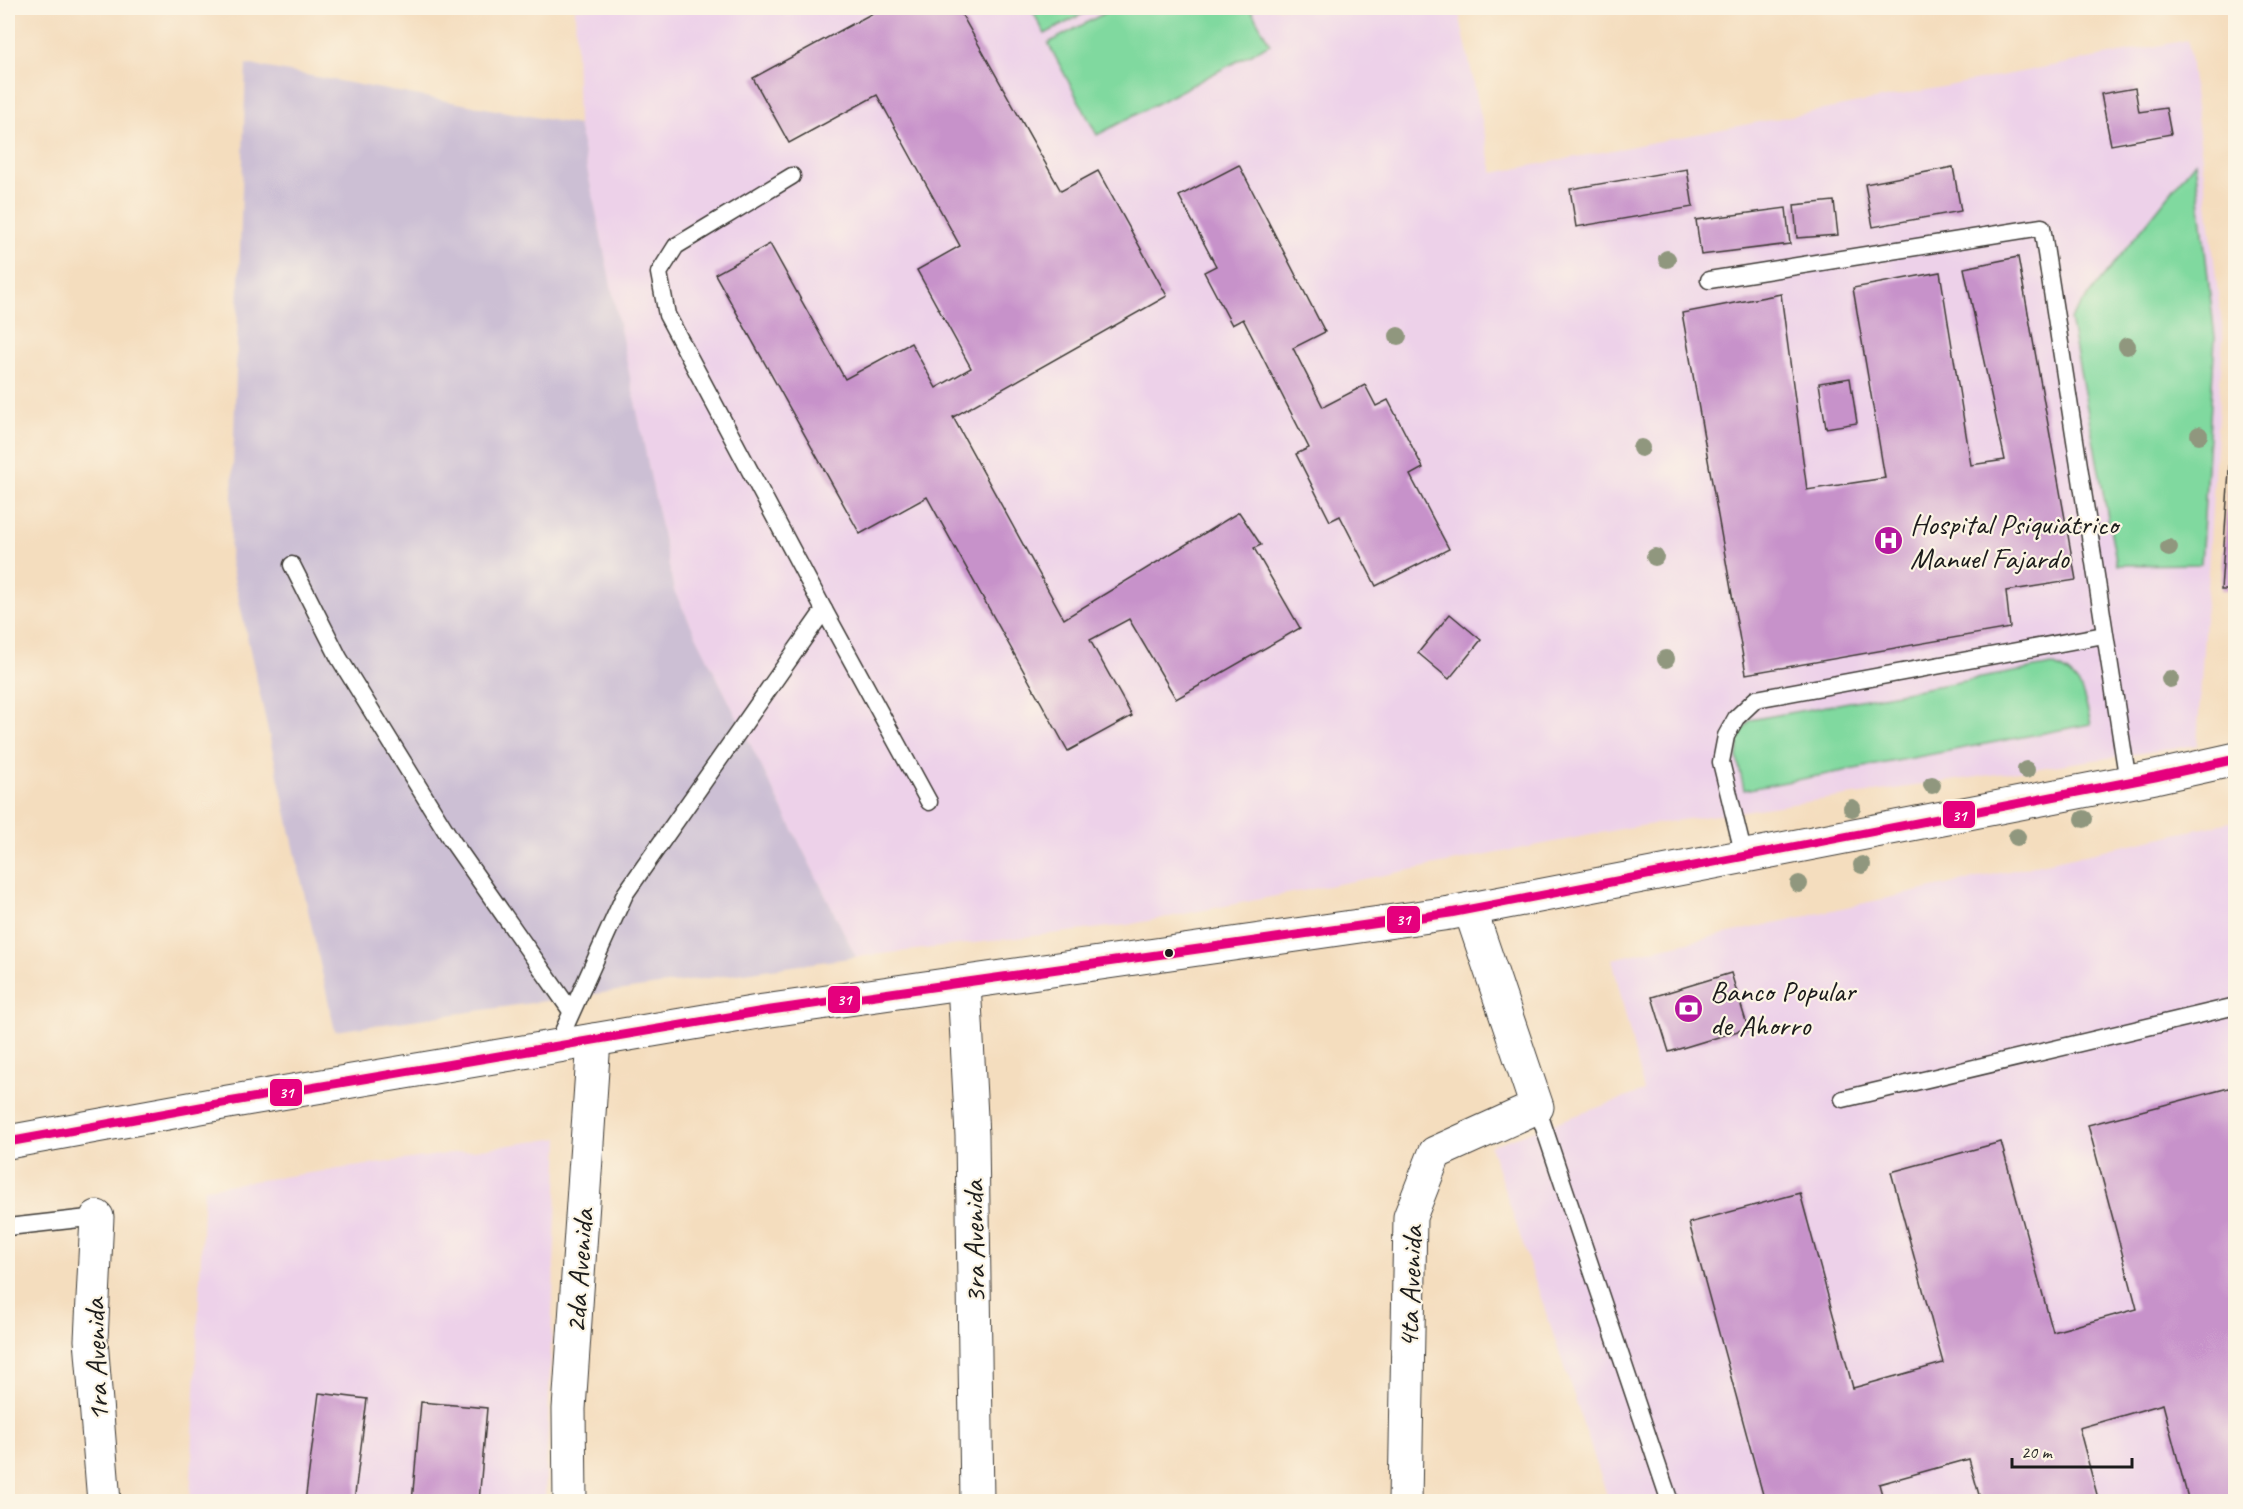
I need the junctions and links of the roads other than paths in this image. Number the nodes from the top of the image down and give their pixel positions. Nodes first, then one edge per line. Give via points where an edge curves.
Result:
1 (792, 176) dead end
2 (1709, 280) dead end
3 (292, 565) dead end
4 (824, 610) junction
5 (2104, 635) junction
6 (2235, 759) edge
7 (2128, 782) junction
8 (929, 802) dead end
9 (1744, 856) junction
10 (1470, 909) junction
11 (964, 983) junction
12 (2235, 1006) edge
13 (571, 1011) junction
14 (594, 1040) junction
15 (555, 1047) junction
16 (1843, 1099) dead end
17 (1537, 1107) junction
18 (8, 1142) edge
19 (97, 1217) joint
20 (8, 1227) edge
21 (104, 1502) edge
22 (570, 1502) edge
23 (977, 1502) edge
24 (1405, 1502) edge
25 (1670, 1502) edge

1 - 4 lane via 676,246 659,273 667,315
2 - 5 lane via 2042,227
3 - 13 lane via 339,658 446,831
4 - 8 lane
4 - 13 lane via 625,894
5 - 7 lane
5 - 9 lane via 1756,699 1736,718 1726,736 1721,762
6 - 7 main road
7 - 9 main road
9 - 10 main road
10 - 11 main road
10 - 17 main road
11 - 14 main road
11 - 23 main road, 3ra Avenida via 972,1136
12 - 16 lane
13 - 15 lane
14 - 15 main road
14 - 22 main road, 2da Avenida via 570,1409
15 - 18 main road
17 - 24 main road, 4ta Avenida via 1435,1153 1410,1217
17 - 25 lane
19 - 20 lane
19 - 21 main road, 1ra Avenida via 91,1340

